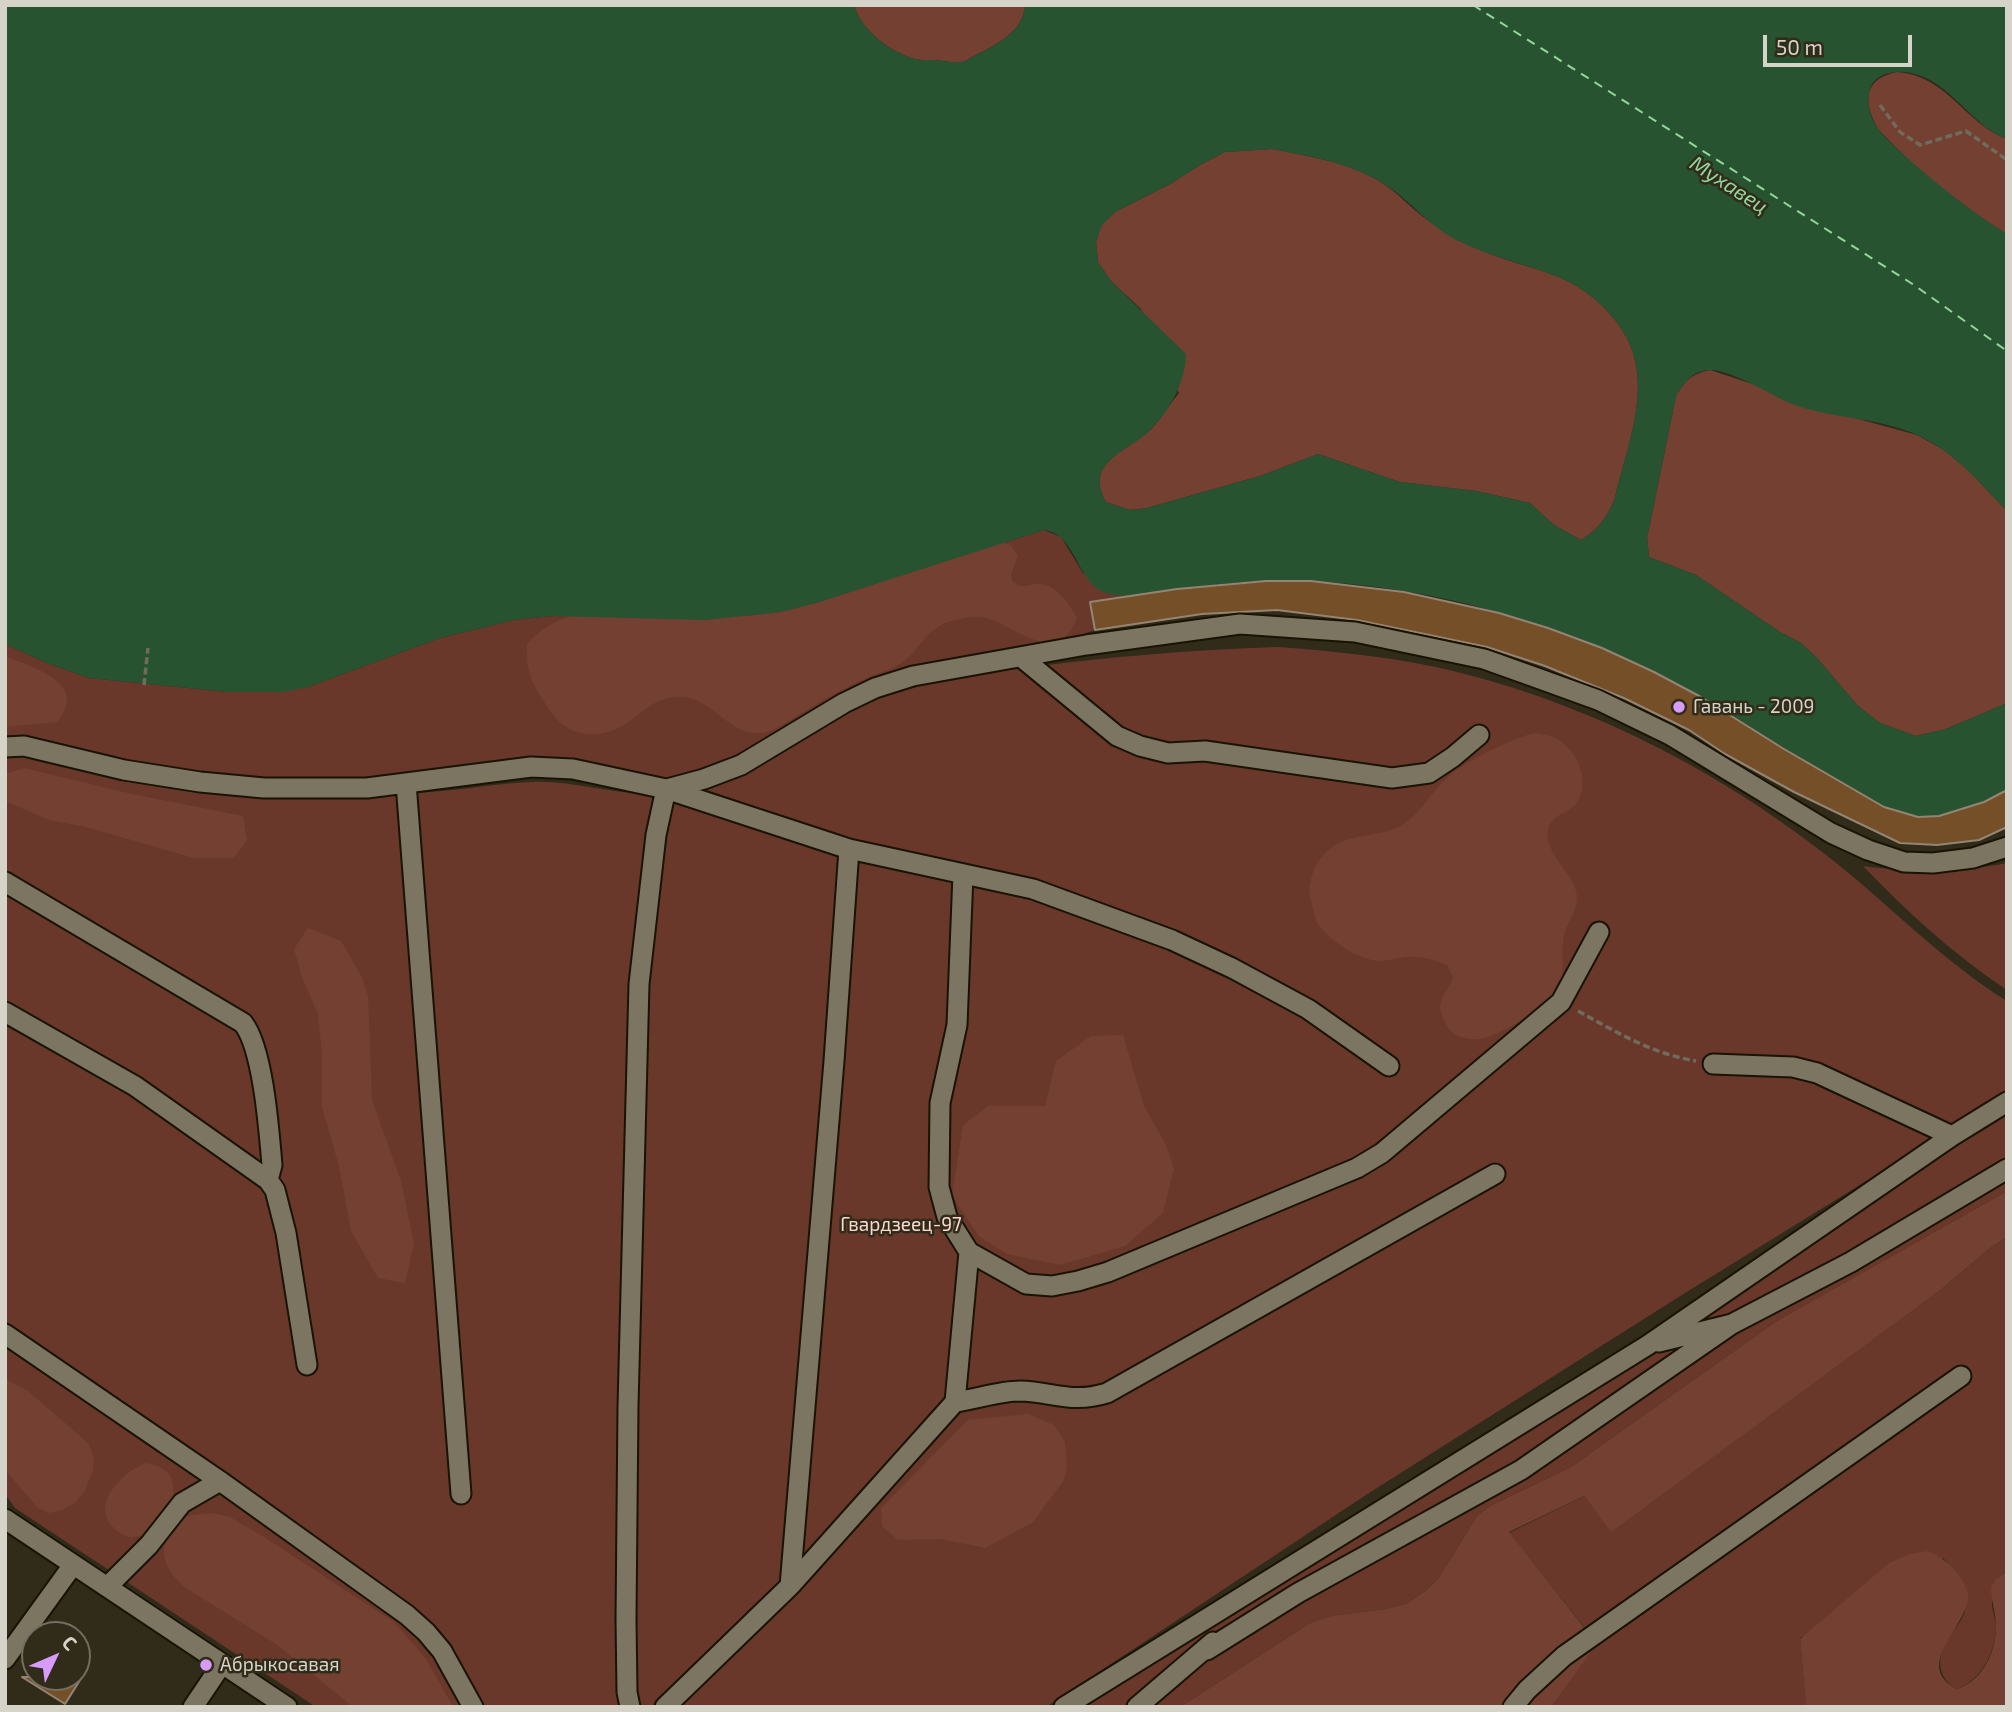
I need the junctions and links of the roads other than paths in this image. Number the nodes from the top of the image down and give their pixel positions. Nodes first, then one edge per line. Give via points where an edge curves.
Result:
1 (1021, 657) junction
2 (1479, 735) dead end
3 (5, 747) edge
4 (406, 783) junction
5 (666, 789) junction
6 (2007, 847) edge
7 (849, 849) junction
8 (963, 874) junction
9 (5, 881) edge
10 (1599, 932) dead end
11 (5, 1012) edge
12 (1713, 1064) road end
13 (1389, 1066) dead end
14 (2007, 1102) edge
15 (1952, 1136) junction
16 (2007, 1169) edge
17 (1495, 1174) dead end
18 (268, 1180) junction
19 (969, 1252) junction
20 (1732, 1324) junction
21 (5, 1335) edge
22 (1647, 1345) junction
23 (307, 1365) dead end
24 (1961, 1376) dead end
25 (955, 1402) junction
26 (220, 1481) junction
27 (461, 1494) dead end
28 (5, 1519) edge
29 (73, 1565) junction
30 (1266, 1582) junction
31 (790, 1586) junction
32 (107, 1587) junction
33 (1207, 1650) junction
34 (5, 1659) edge
35 (222, 1664) junction
36 (193, 1707) edge
37 (287, 1707) edge
38 (472, 1707) edge
39 (630, 1707) edge
40 (665, 1707) edge
41 (1064, 1707) edge
42 (1137, 1707) edge
43 (1513, 1707) edge

1 - 2 street via 1117,736 1168,753 1205,751 1392,778 1429,772
1 - 5 street via 913,676 875,688 741,765
1 - 6 street via 1240,624 1355,632 1484,659 1598,700 1670,735 1831,833 1904,862 1973,858
3 - 4 street via 24,746 124,770 264,788 367,788
4 - 5 street via 531,767 573,769
4 - 27 street
5 - 7 street
5 - 39 street via 656,835 639,984 628,1432
7 - 8 street
7 - 31 street
8 - 13 street via 1033,890 1172,940 1308,1009
8 - 19 street via 957,1025 940,1103 938,1161 947,1217
9 - 18 street via 243,1023 255,1044 259,1067 272,1165
10 - 19 street via 1561,1002 1407,1134 1357,1168 1078,1282 1026,1284
11 - 18 street via 135,1086
12 - 15 street via 1793,1067 1816,1073
14 - 15 street
15 - 22 street
16 - 20 street via 1851,1262
17 - 25 street via 1107,1393 1070,1399 1021,1391
18 - 23 street via 286,1233
19 - 25 street
20 - 22 street
20 - 33 street via 1521,1470 1298,1593
21 - 26 street
22 - 30 street
24 - 43 street via 1564,1656
25 - 31 street
26 - 32 street via 182,1503
26 - 38 street via 426,1632 442,1651
28 - 29 street
29 - 32 street
29 - 34 street
30 - 33 street
30 - 41 street
31 - 40 street
32 - 35 street
33 - 42 street
35 - 36 street
35 - 37 street

